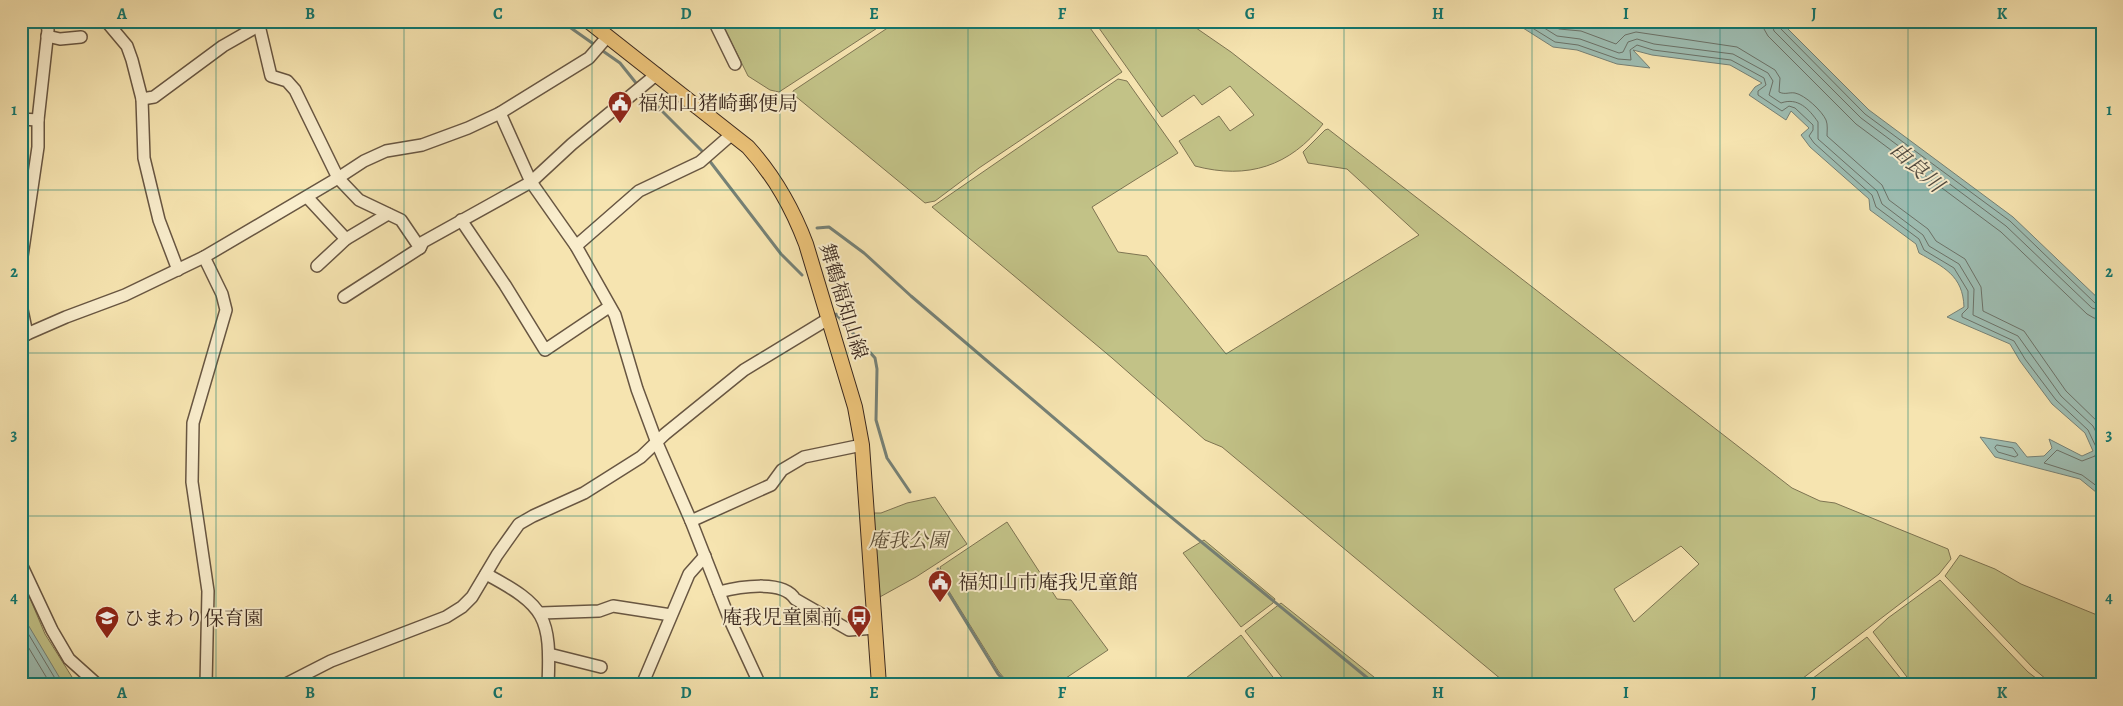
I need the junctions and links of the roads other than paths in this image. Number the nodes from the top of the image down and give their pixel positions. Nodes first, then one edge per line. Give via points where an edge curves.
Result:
1 (46, 21) edge
2 (106, 21) edge
3 (588, 21) edge
4 (714, 21) edge
5 (258, 24) edge
6 (48, 36) junction
7 (608, 36) junction
8 (82, 37) dead end
9 (735, 64) dead end
10 (657, 74) junction
11 (142, 99) junction
12 (500, 113) junction
13 (21, 119) edge
14 (38, 120) junction
15 (732, 134) junction
16 (338, 178) junction
17 (531, 182) junction
18 (307, 197) junction
19 (388, 214) junction
20 (461, 220) junction
21 (346, 239) junction
22 (576, 246) junction
23 (420, 248) junction
24 (204, 257) junction
25 (21, 263) edge
26 (317, 266) dead end
27 (178, 270) junction
28 (344, 297) dead end
29 (21, 305) edge
30 (609, 307) junction
31 (828, 319) junction
32 (24, 336) edge
33 (657, 443) junction
34 (862, 445) junction
35 (691, 521) junction
36 (704, 556) junction
37 (21, 564) edge
38 (486, 574) junction
39 (719, 592) junction
40 (541, 613) junction
41 (671, 615) junction
42 (875, 628) junction
43 (549, 654) junction
44 (601, 667) dead end
45 (98, 685) edge
46 (206, 685) edge
47 (284, 685) edge
48 (548, 685) edge
49 (642, 685) edge
50 (760, 685) edge
51 (879, 685) edge

1 - 6 street
2 - 11 street via 126,46
3 - 7 main road, 舞鶴福知山線
4 - 9 street
5 - 11 street via 154,97
5 - 16 street via 271,76 287,81 295,90
6 - 8 street via 60,39
6 - 14 street
7 - 10 main road, 舞鶴福知山線
7 - 12 street via 590,58
10 - 15 main road, 舞鶴福知山線
10 - 17 street
11 - 27 street via 144,158 159,220
12 - 16 street via 422,145 386,151
12 - 17 street
13 - 14 street
14 - 25 street via 38,147
15 - 22 street via 700,162 639,191
15 - 31 main road, 舞鶴福知山線 via 766,167 782,191 806,244
16 - 18 street
16 - 19 street via 359,200
17 - 20 street
17 - 22 street
18 - 21 street
18 - 24 street
19 - 21 street
19 - 23 street via 401,220
20 - 23 street via 423,242
20 - 30 street via 545,350
21 - 26 street
22 - 30 street
23 - 28 street
24 - 27 street
24 - 46 street via 226,310 193,423 192,482 208,591
27 - 32 street
29 - 32 street
30 - 33 street via 615,315
31 - 33 street via 744,370
31 - 34 main road, 舞鶴福知山線
33 - 35 street
33 - 38 street via 642,457 584,493 519,524
34 - 35 street via 804,457 782,470 770,485
34 - 42 main road, 舞鶴福知山線
35 - 36 street
36 - 39 street
36 - 41 street via 689,574
37 - 45 street via 69,659
38 - 40 street via 513,589
38 - 47 street via 472,597 446,617 331,661
39 - 42 street via 758,586 781,588 849,630
39 - 50 street
40 - 41 street via 599,611 613,606
40 - 43 street via 547,630
41 - 49 street
42 - 51 main road, 舞鶴福知山線
43 - 44 street
43 - 48 street

